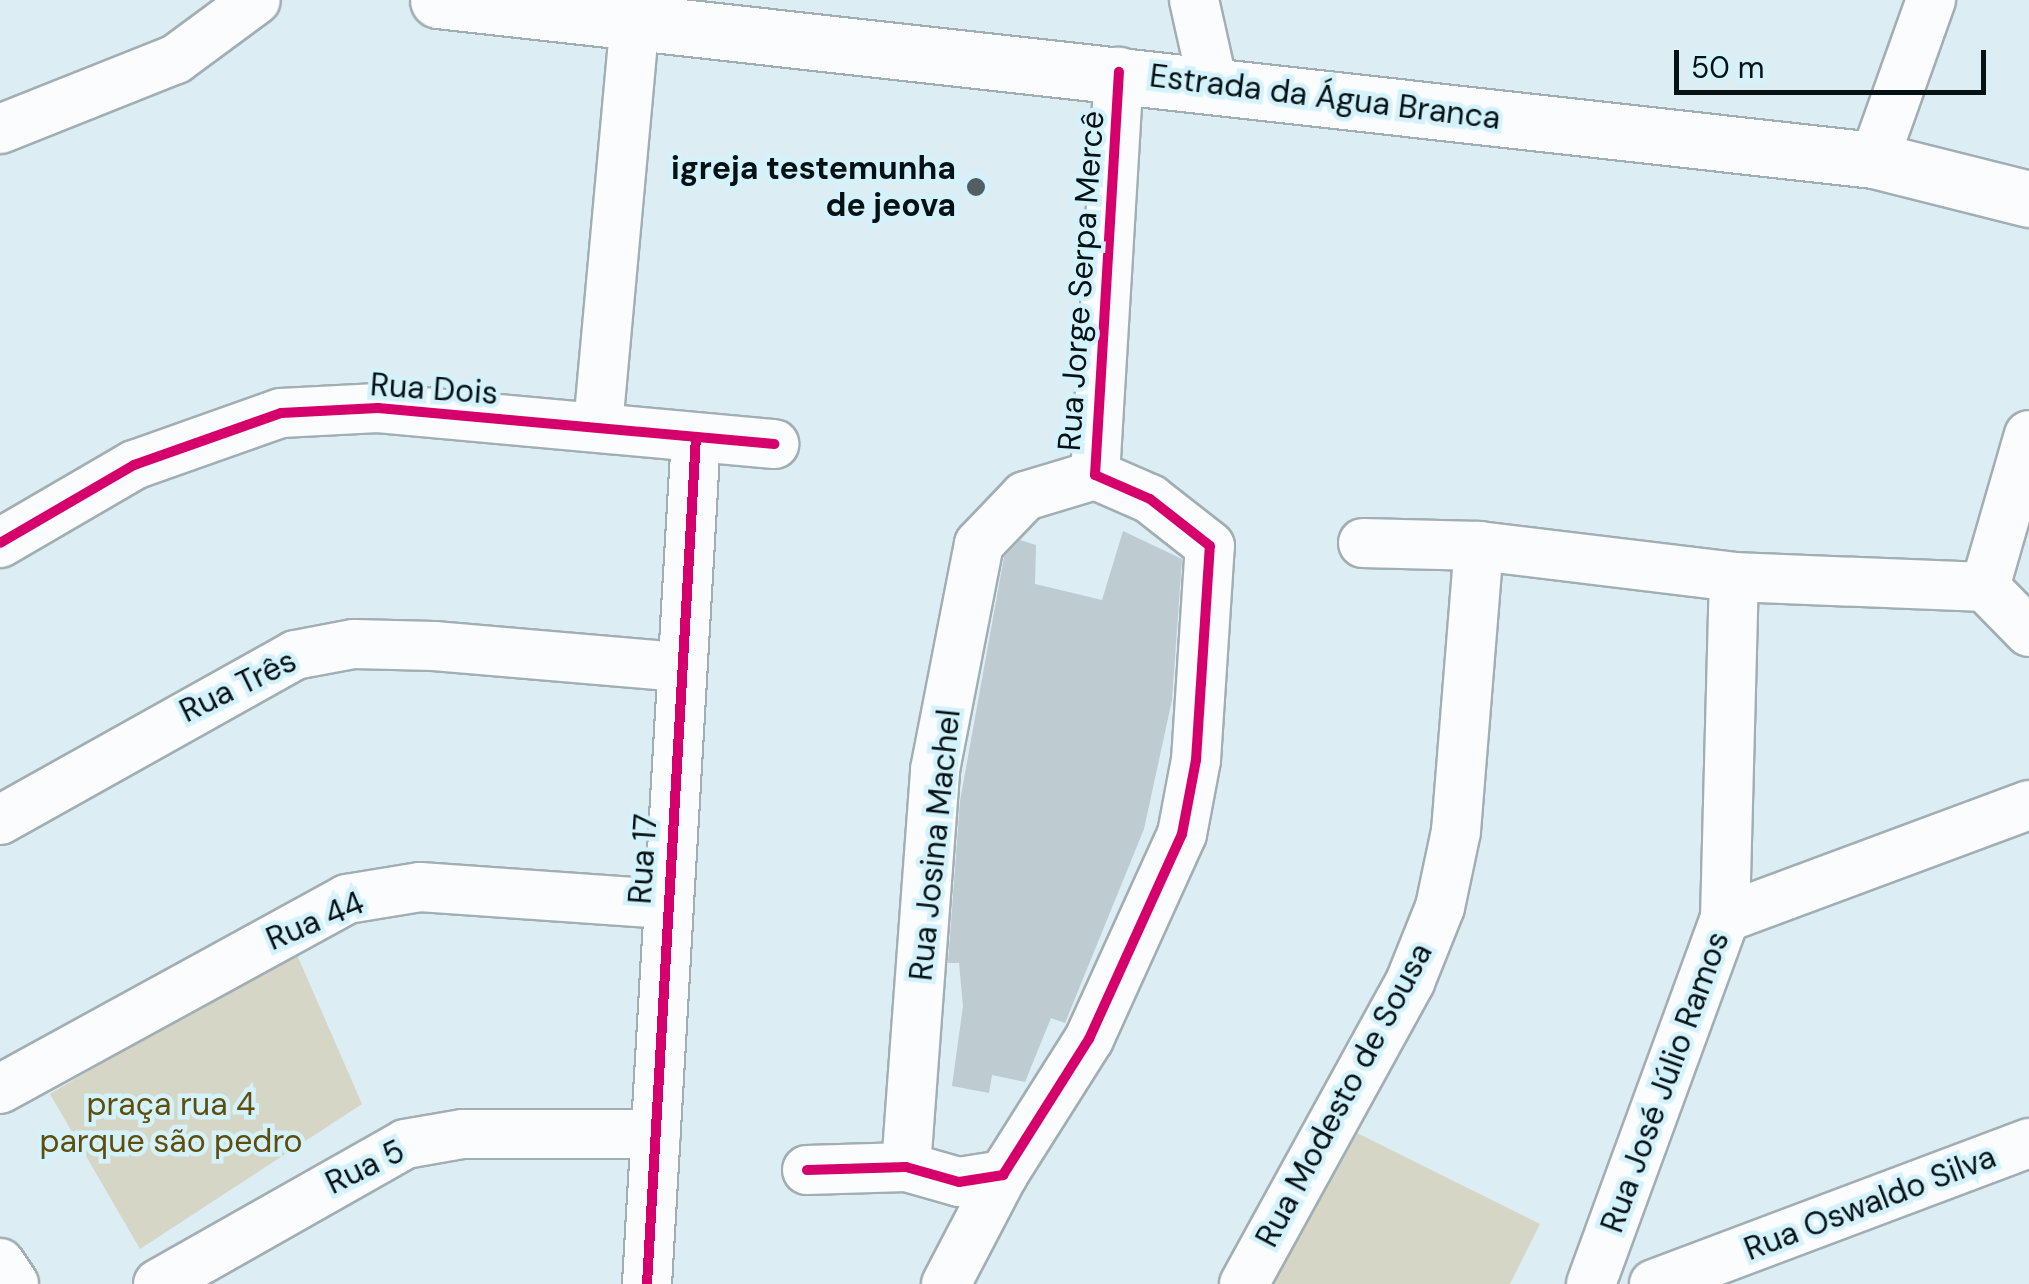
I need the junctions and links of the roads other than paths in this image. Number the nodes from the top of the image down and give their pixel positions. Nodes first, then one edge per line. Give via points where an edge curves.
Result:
1 (256, 0) edge
2 (438, 0) edge
3 (1194, 0) edge
4 (1930, 0) edge
5 (635, 19) junction
6 (1119, 72) junction
7 (1213, 85) junction
8 (0, 129) edge
9 (1874, 160) junction
10 (2029, 199) edge
11 (598, 426) junction
12 (2029, 434) edge
13 (696, 437) junction
14 (774, 444) dead end
15 (1094, 475) junction
16 (0, 543) edge
17 (1363, 543) dead end
18 (1480, 546) junction
19 (1734, 577) junction
20 (1985, 587) junction
21 (2029, 632) edge
22 (681, 668) junction
23 (2029, 805) edge
24 (0, 820) edge
25 (665, 904) junction
26 (1725, 918) junction
27 (0, 1089) edge
28 (656, 1134) junction
29 (2029, 1143) edge
30 (906, 1166) junction
31 (807, 1170) dead end
32 (1002, 1176) junction
33 (0, 1263) edge
34 (14, 1284) edge
35 (158, 1284) edge
36 (647, 1284) edge
37 (946, 1284) edge
38 (1244, 1284) edge
39 (1591, 1284) edge
40 (1654, 1284) edge

1 - 8 street via 176,60
2 - 5 main road, Estrada da Água Branca
3 - 7 street
4 - 9 street
5 - 6 main road, Estrada da Água Branca
5 - 11 street
6 - 7 main road, Estrada da Água Branca
6 - 15 street, Rua Jorge Serpa Mercê
7 - 9 main road, Estrada da Água Branca
9 - 10 main road, Estrada da Água Branca
11 - 13 street, Rua Dois
11 - 16 street, Rua Dois via 378,408 281,413 152,456
12 - 20 street
13 - 14 street, Rua Dois
13 - 22 street, Rua 17
15 - 30 street, Rua Josina Machel via 1025,496 979,544 935,770
15 - 32 street, Rua Jorge Serpa Mercê via 1150,499 1210,546 1196,760 1182,834 1090,1039
17 - 18 street
18 - 19 street
18 - 38 street, Rua Modesto de Sousa via 1456,831 1440,907 1410,982
19 - 20 street
19 - 26 street, Rua José Júlio Ramos
20 - 21 street
22 - 24 street, Rua Três via 414,646 295,655
22 - 25 street, Rua 17
23 - 26 street
25 - 27 street, Rua 44 via 420,887 347,900
25 - 28 street, Rua 17
26 - 39 street, Rua José Júlio Ramos
28 - 35 street, Rua 5 via 463,1134 405,1144
28 - 36 street, Rua 17
29 - 40 street, Rua Oswaldo Silva
30 - 31 street
30 - 32 street via 959,1182
32 - 37 street
33 - 34 street

